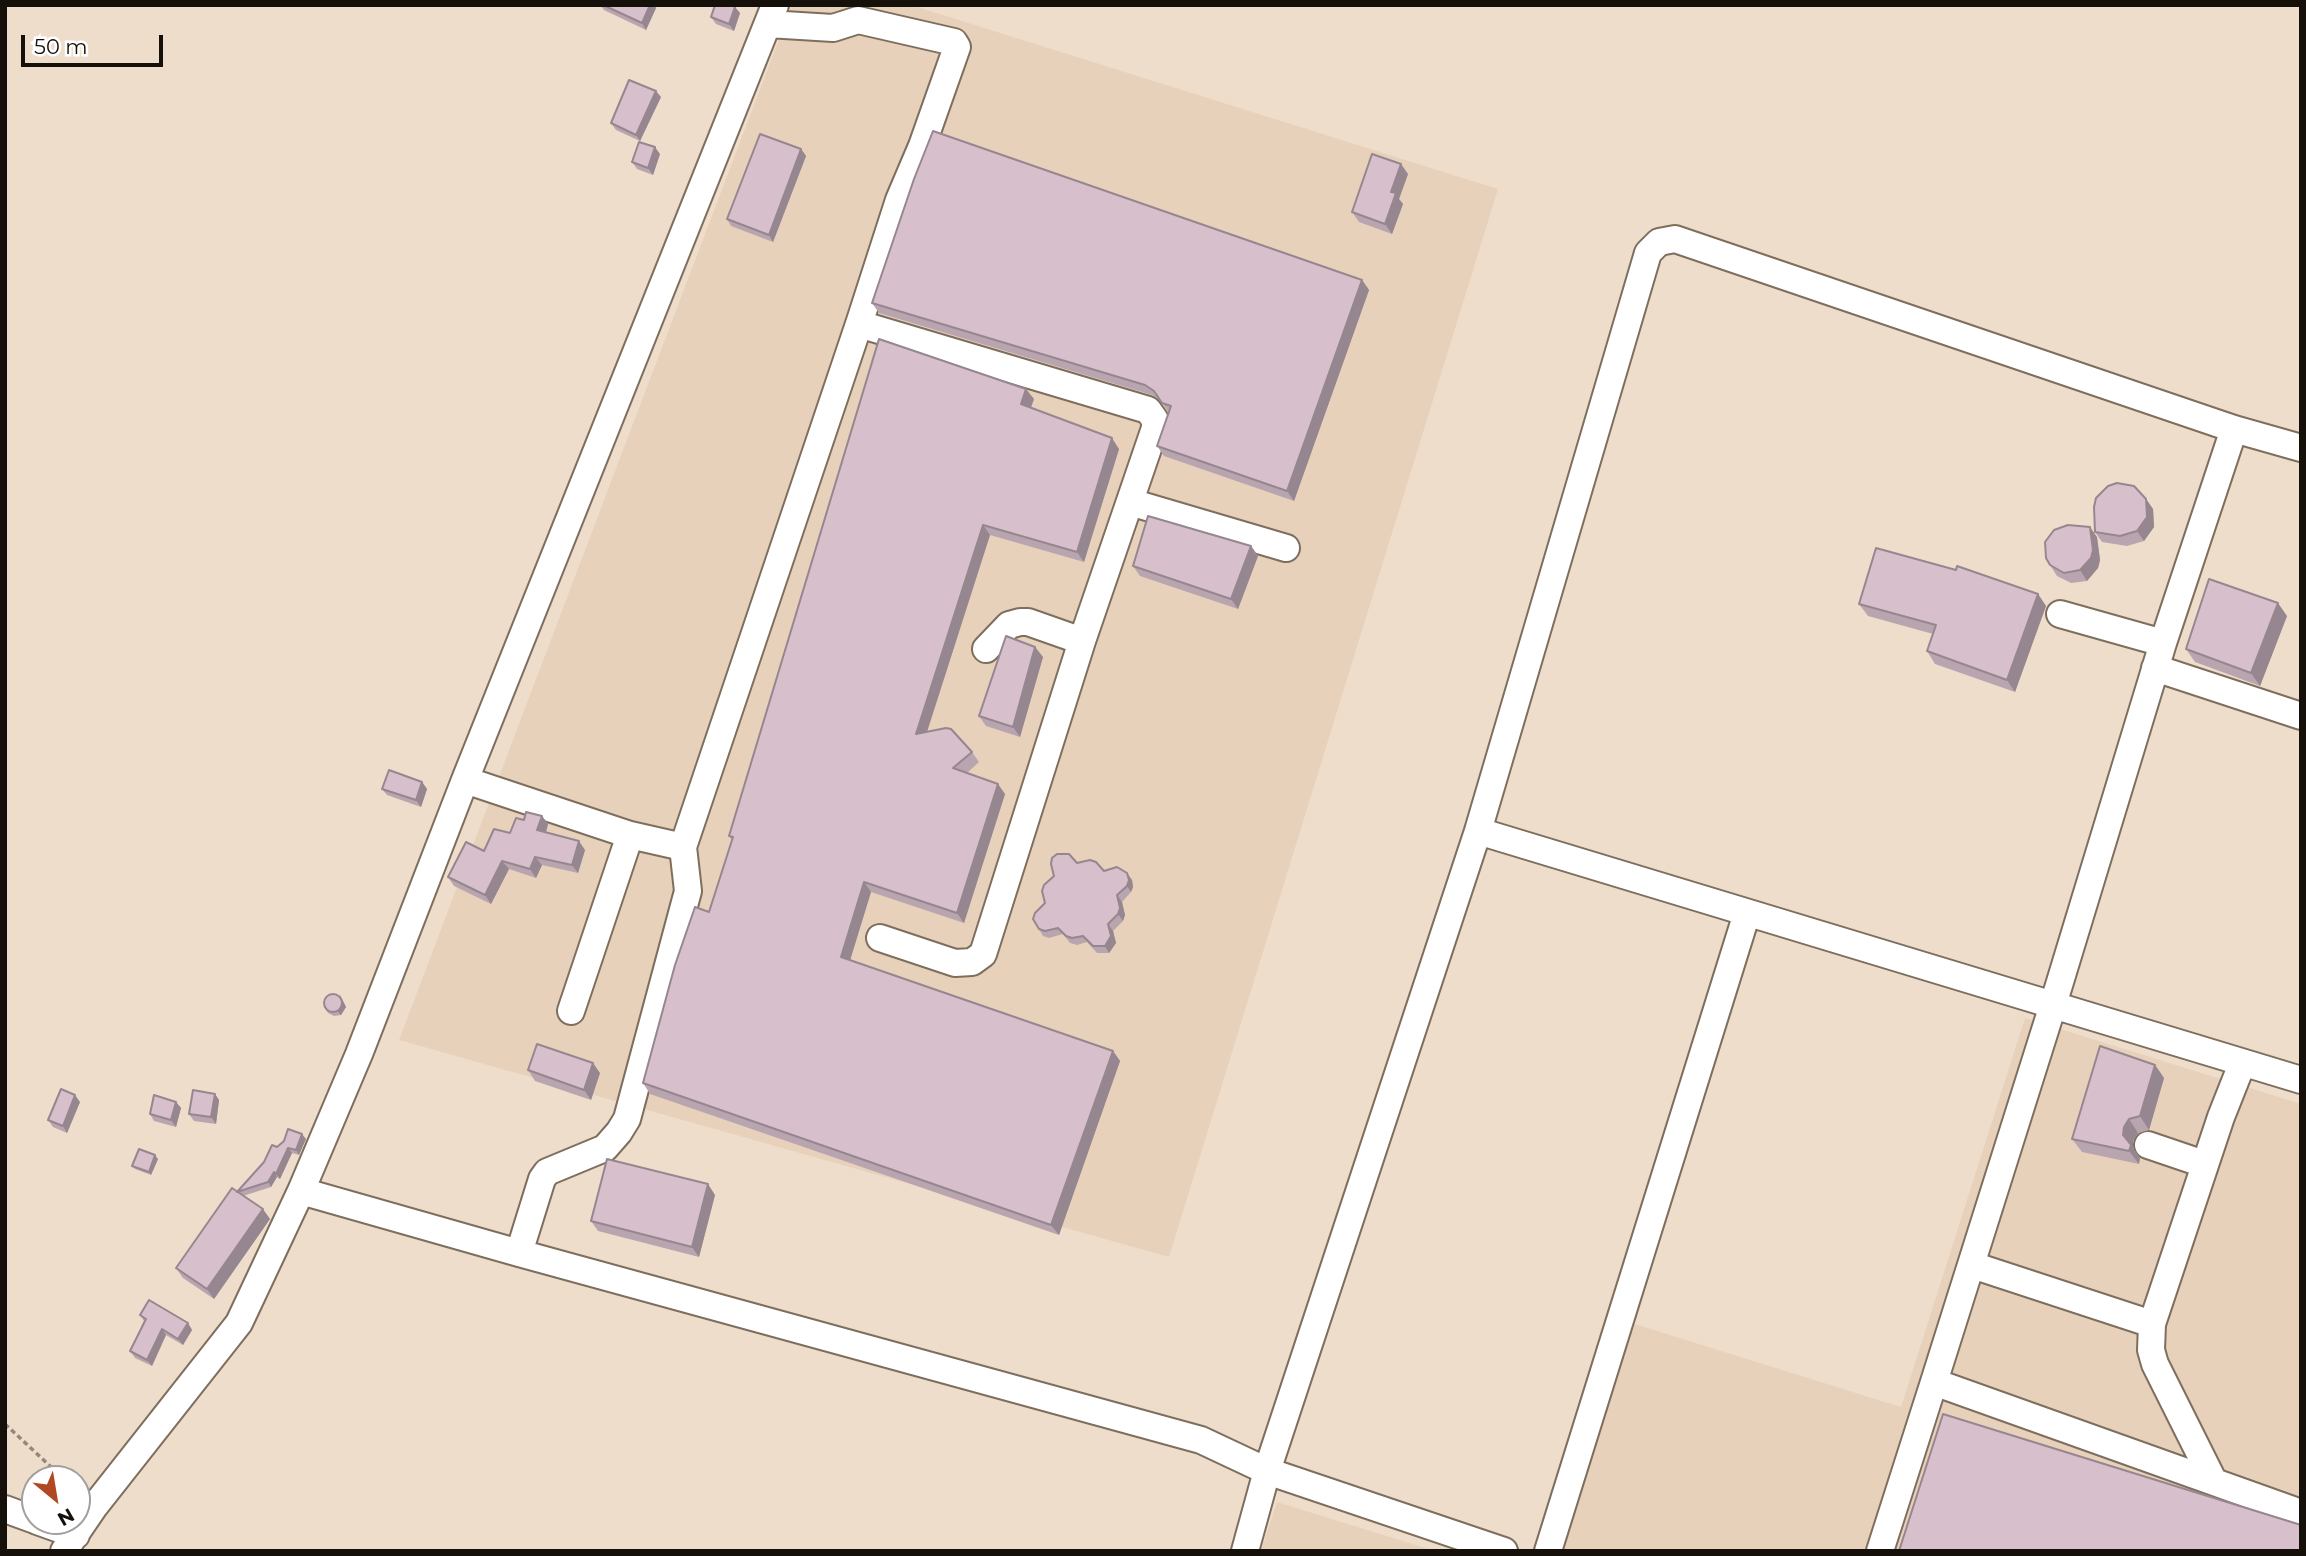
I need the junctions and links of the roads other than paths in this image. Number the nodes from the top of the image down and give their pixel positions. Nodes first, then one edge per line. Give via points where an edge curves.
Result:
1 (772, 15) edge
2 (859, 324) junction
3 (2234, 429) junction
4 (2301, 448) edge
5 (1130, 502) junction
6 (1286, 548) dead end
7 (2060, 614) dead end
8 (1082, 641) junction
9 (2163, 643) junction
10 (986, 649) dead end
11 (2155, 668) junction
12 (2301, 716) edge
13 (465, 780) junction
14 (1478, 831) junction
15 (630, 835) junction
16 (683, 847) junction
17 (1747, 913) junction
18 (880, 938) dead end
19 (2053, 1005) junction
20 (571, 1011) dead end
21 (2242, 1064) junction
22 (2301, 1080) edge
23 (2148, 1144) dead end
24 (2204, 1164) junction
25 (301, 1191) junction
26 (519, 1253) junction
27 (1972, 1265) junction
28 (2152, 1324) junction
29 (1934, 1382) junction
30 (1267, 1471) junction
31 (2214, 1482) junction
32 (2301, 1513) edge
33 (70, 1543) edge
34 (1245, 1551) edge
35 (1504, 1551) edge
36 (1548, 1551) edge
37 (1880, 1551) edge

1 - 2 street via 833,28 858,20 954,42 957,47 899,200
1 - 13 street
2 - 5 street via 1148,410 1155,428
2 - 16 street
3 - 4 street
3 - 9 street
3 - 14 street via 1675,239 1659,242 1648,253
5 - 6 street
5 - 8 street
7 - 9 street
8 - 10 street via 1020,622 1009,625
8 - 18 street via 983,954 955,963
9 - 11 street
11 - 12 street
11 - 19 street
13 - 15 street
13 - 25 street
14 - 17 street
14 - 30 street
15 - 16 street
15 - 20 street
16 - 26 street via 688,891 627,1119 605,1147 547,1172
17 - 19 street
17 - 36 street
19 - 21 street
19 - 27 street
21 - 22 street
21 - 24 street
23 - 24 street
24 - 28 street
25 - 26 street
25 - 33 street via 239,1323
26 - 30 street via 1201,1440
27 - 28 street
27 - 29 street
28 - 31 street via 2155,1364
29 - 31 street
29 - 37 street
30 - 34 street
30 - 35 street
31 - 32 street

